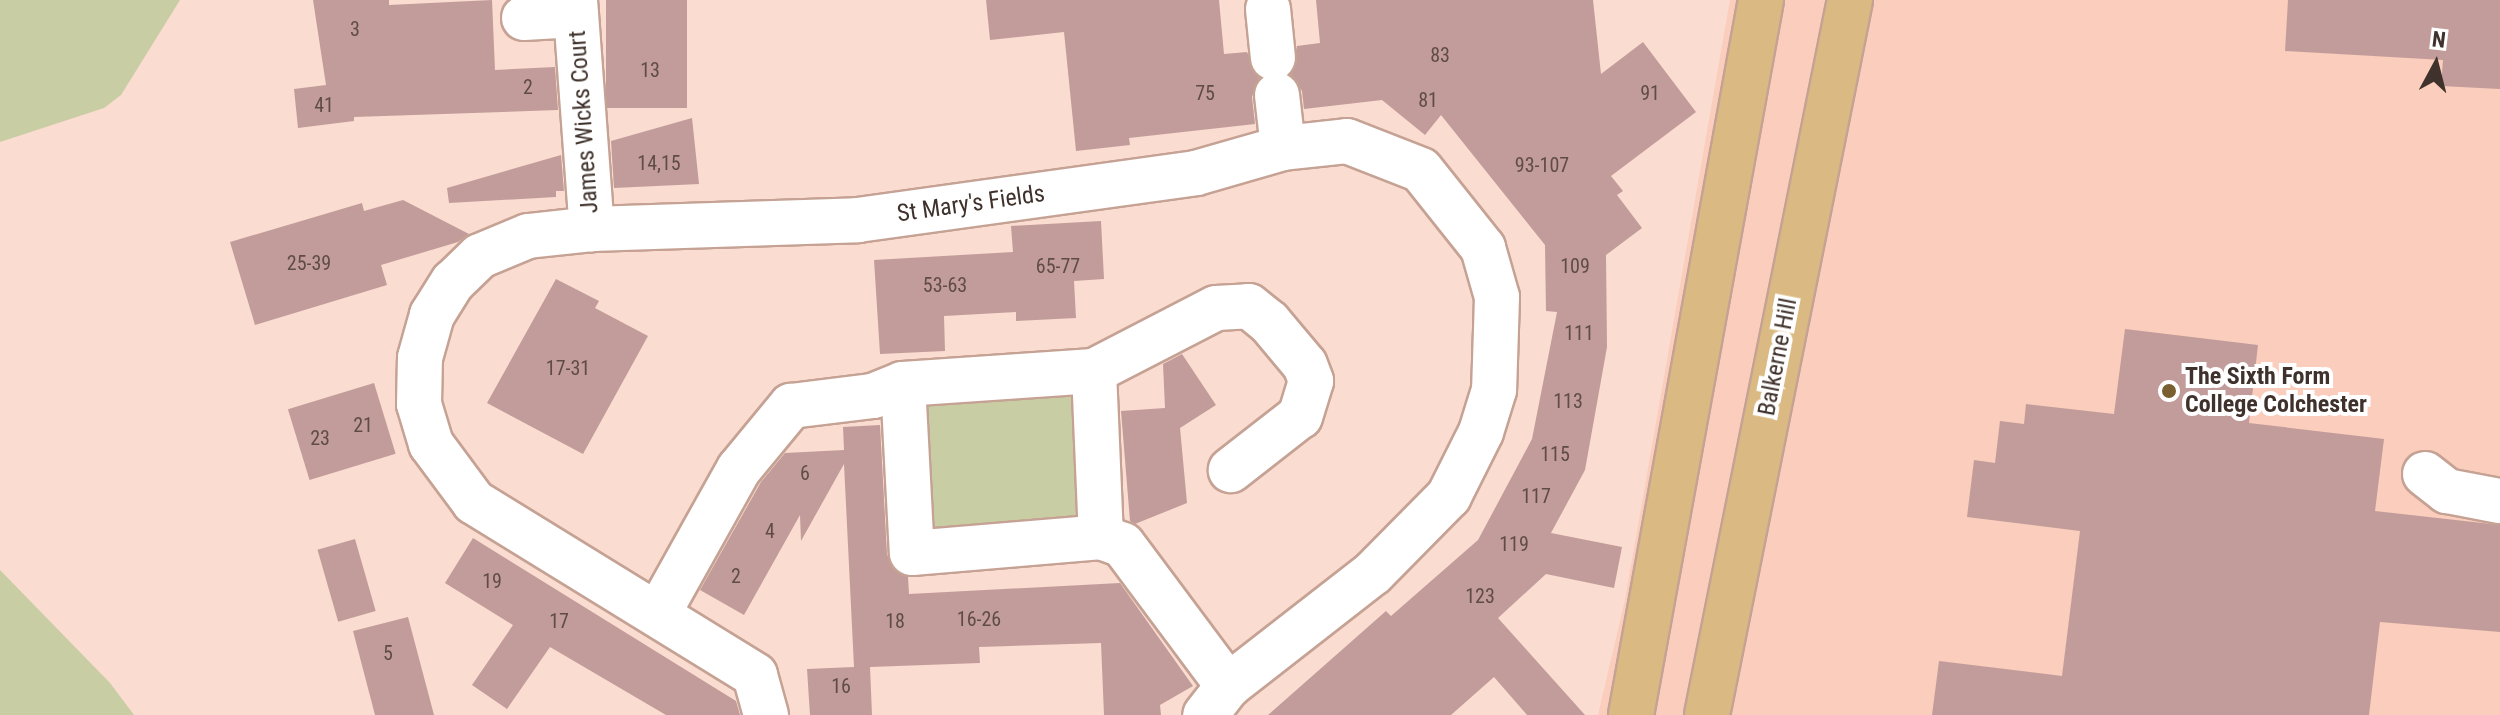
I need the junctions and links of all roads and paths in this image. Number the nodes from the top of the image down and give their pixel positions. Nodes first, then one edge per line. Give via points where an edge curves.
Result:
1 (1761, 0) edge
2 (1850, 0) edge
3 (576, 8) edge
4 (1268, 9) dead end
5 (524, 18) dead end
6 (1283, 148) junction
7 (592, 229) junction
8 (1094, 371) junction
9 (903, 384) junction
10 (1231, 470) dead end
11 (2425, 474) dead end
12 (2500, 501) edge
13 (1101, 537) junction
14 (659, 612) junction
15 (1217, 700) edge
16 (766, 715) edge
17 (1631, 715) edge
18 (1707, 715) edge

1 - 17 main road
2 - 18 main road, Balkerne Hill
3 - 5 street, James Wicks Court
3 - 7 street, James Wicks Court
4 - 6 street
6 - 7 street, St Mary's Fields via 1196,173 858,220
6 - 15 street, St Mary's Fields via 1347,141 1421,170 1483,248 1497,297 1494,390 1481,432 1449,496 1373,573
7 - 14 street, St Mary's Fields via 528,236 480,256 453,282 432,315 420,358 419,404 431,444 474,502 550,552
8 - 9 street
8 - 10 street via 1216,308 1249,306 1305,365 1311,381 1300,416
8 - 13 street
9 - 13 street via 912,553
9 - 14 street via 873,396 791,406 739,469
11 - 12 street via 2447,491
13 - 15 street via 1123,545
14 - 16 street, St Mary's Fields via 755,675

